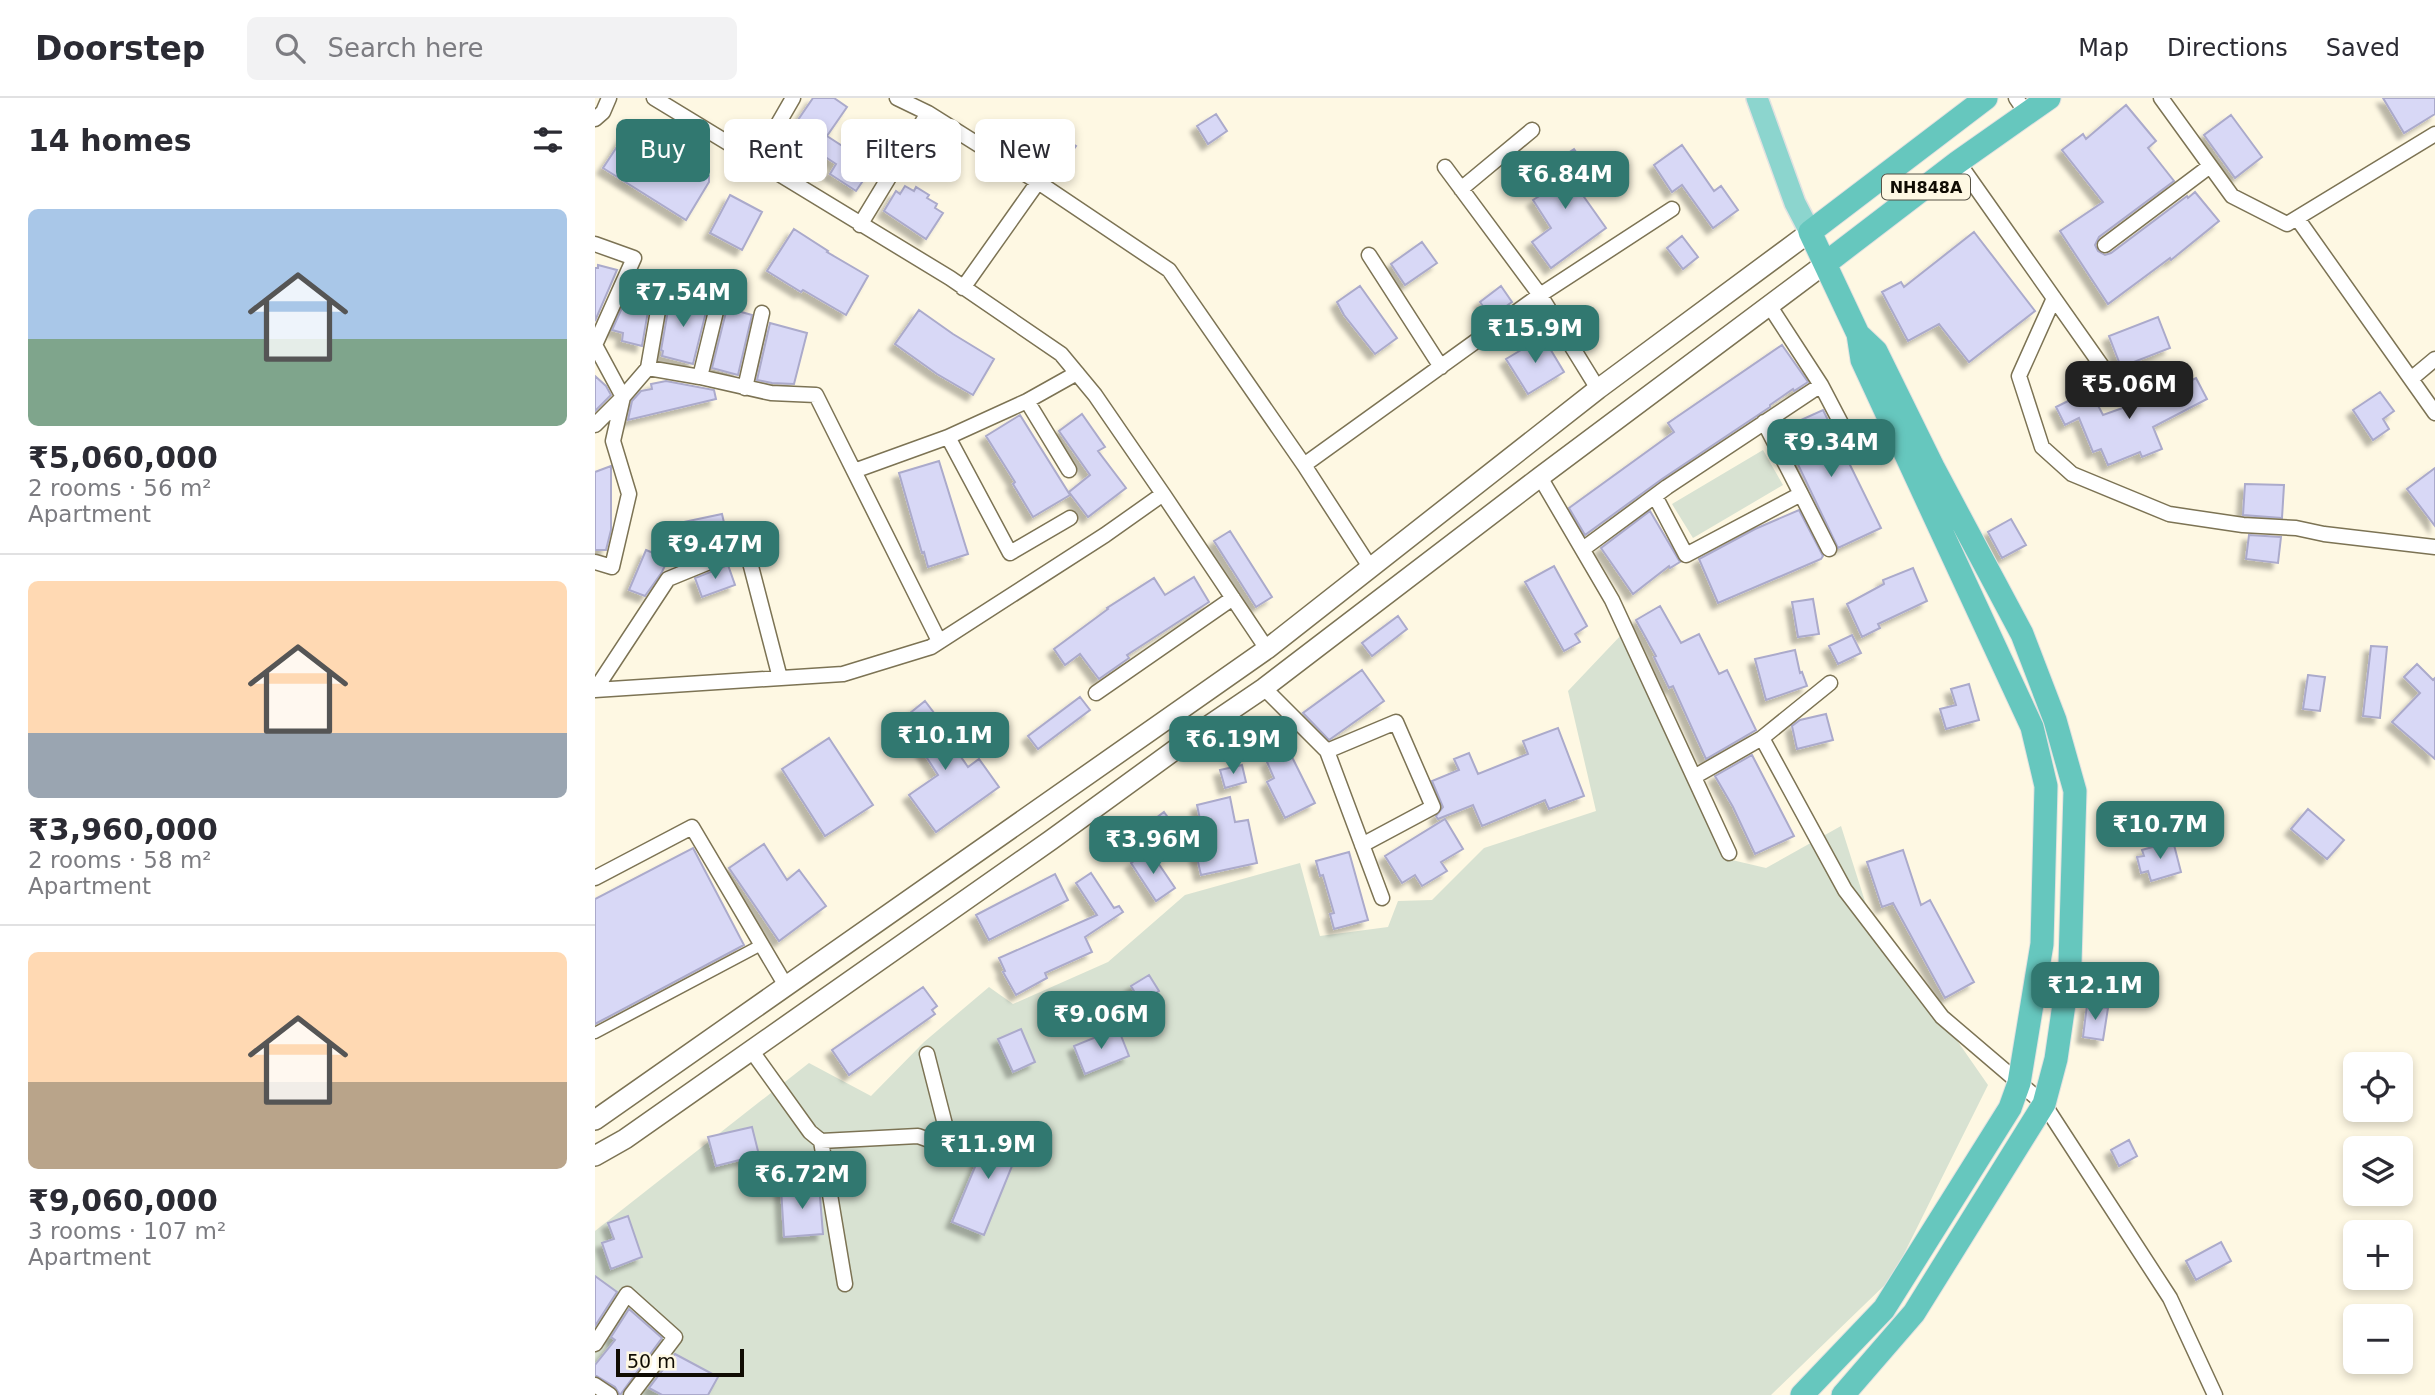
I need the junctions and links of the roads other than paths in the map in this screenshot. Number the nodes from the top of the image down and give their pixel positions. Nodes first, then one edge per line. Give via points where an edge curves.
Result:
1 (609, 98) edge
2 (655, 98) edge
3 (793, 98) edge
4 (897, 98) edge
5 (1756, 98) edge
6 (1986, 98) edge
7 (2049, 98) edge
8 (2161, 98) edge
9 (2023, 109) edge
10 (928, 113) junction
11 (595, 119) edge
12 (781, 119) edge
13 (1532, 130) dead end
14 (2435, 134) edge
15 (724, 142) edge
16 (975, 142) edge
17 (1958, 162) junction
18 (2210, 166) junction
19 (1445, 167) dead end
20 (789, 182) edge
21 (1037, 182) edge
22 (1039, 182) edge
23 (1461, 189) junction
24 (1672, 209) dead end
25 (2297, 218) junction
26 (860, 225) junction
27 (1810, 232) junction
28 (595, 244) edge
29 (2105, 245) dead end
30 (1369, 255) dead end
31 (1826, 263) junction
32 (663, 282) dead end
33 (963, 288) junction
34 (1540, 295) junction
35 (2054, 298) junction
36 (718, 303) dead end
37 (1769, 305) junction
38 (762, 313) dead end
39 (1858, 334) junction
40 (595, 345) edge
41 (2435, 359) edge
42 (1441, 367) junction
43 (648, 368) junction
44 (1077, 373) junction
45 (700, 376) junction
46 (2411, 379) junction
47 (1821, 385) junction
48 (745, 388) junction
49 (1598, 388) junction
50 (2118, 389) dead end
51 (623, 397) junction
52 (1027, 401) junction
53 (2435, 413) edge
54 (1764, 422) junction
55 (595, 425) edge
56 (949, 437) junction
57 (1855, 450) dead end
58 (1304, 466) junction
59 (1069, 470) dead end
60 (854, 471) junction
61 (1541, 477) junction
62 (1163, 494) junction
63 (1801, 494) junction
64 (1655, 496) junction
65 (1070, 518) dead end
66 (2435, 547) edge
67 (1583, 550) junction
68 (1829, 550) dead end
69 (595, 562) edge
70 (1370, 567) junction
71 (1233, 598) junction
72 (939, 642) junction
73 (1267, 649) junction
74 (1284, 673) junction
75 (780, 678) junction
76 (1830, 683) dead end
77 (1264, 688) junction
78 (595, 690) edge
79 (1096, 693) dead end
80 (1762, 738) junction
81 (1327, 751) junction
82 (1694, 777) junction
83 (1362, 845) junction
84 (1729, 853) dead end
85 (595, 878) edge
86 (1382, 898) dead end
87 (761, 945) junction
88 (786, 986) junction
89 (595, 1033) edge
90 (751, 1050) junction
91 (927, 1054) dead end
92 (2019, 1083) junction
93 (2044, 1104) junction
94 (595, 1120) edge
95 (821, 1141) junction
96 (595, 1156) edge
97 (845, 1284) dead end
98 (595, 1344) edge
99 (595, 1385) edge
100 (610, 1395) edge
101 (631, 1395) edge
102 (1802, 1395) edge
103 (1843, 1395) edge
104 (2215, 1395) edge

1 - 11 street
2 - 15 street
3 - 12 street
4 - 10 street
5 - 27 main road
6 - 27 highway, NH848A
7 - 9 highway, NH848A
8 - 18 street
9 - 17 highway, NH848A
10 - 16 street
10 - 26 street
13 - 23 street
14 - 25 street
17 - 31 highway, NH848A
17 - 35 street
18 - 25 street via 2232,196 2287,224
18 - 29 street
19 - 23 street
20 - 26 street
21 - 33 street
22 - 58 street via 1169,270
23 - 34 street
24 - 34 street
25 - 46 street
26 - 33 street
27 - 31 highway
27 - 49 main road
28 - 40 street via 634,258
30 - 42 street
31 - 37 main road
31 - 39 highway
32 - 43 street
33 - 44 street via 1062,355
34 - 42 street
34 - 49 street
35 - 50 street
35 - 66 street via 2019,376 2042,447 2073,474 2169,514
36 - 45 street
37 - 47 street
37 - 61 main road
38 - 48 street
39 - 92 highway via 1862,360 2032,727 2046,786 2042,944
39 - 93 highway via 1876,351 2022,634 2055,720 2075,791 2070,963 2056,1059
40 - 51 street
41 - 46 street
42 - 58 street
43 - 45 street
43 - 51 street
44 - 52 street
44 - 62 street
45 - 48 street
46 - 53 street
47 - 54 street
47 - 57 street
48 - 60 street via 816,395
49 - 70 main road
51 - 55 street
51 - 69 street via 613,441 629,494 612,567
52 - 56 street
52 - 59 street
54 - 63 street
54 - 64 street
56 - 60 street
56 - 65 street via 1010,553
58 - 70 street
60 - 72 street
61 - 67 street
61 - 74 main road
62 - 71 street
62 - 72 street
63 - 64 street via 1686,555
63 - 68 street
64 - 67 street
67 - 82 street via 1612,600
70 - 73 main road
71 - 73 street
71 - 79 street
72 - 75 street via 842,674
73 - 74 main road
73 - 88 main road
74 - 77 main road
75 - 78 street
75 - 78 street via 746,547 668,579
76 - 80 street
77 - 81 street
77 - 90 main road
80 - 82 street
80 - 92 street via 1845,890 1942,1017
81 - 83 street
81 - 83 street via 1396,722 1433,807
82 - 84 street
83 - 86 street
85 - 87 street via 692,827
87 - 88 street
87 - 89 street
88 - 94 main road
90 - 95 street
90 - 96 main road
91 - 95 street via 951,1148 918,1136
92 - 93 street
92 - 102 highway via 2010,1108 1884,1309
93 - 103 highway via 1914,1313
93 - 104 street via 2170,1298
95 - 97 street
98 - 101 street via 627,1294 675,1337
99 - 100 street

